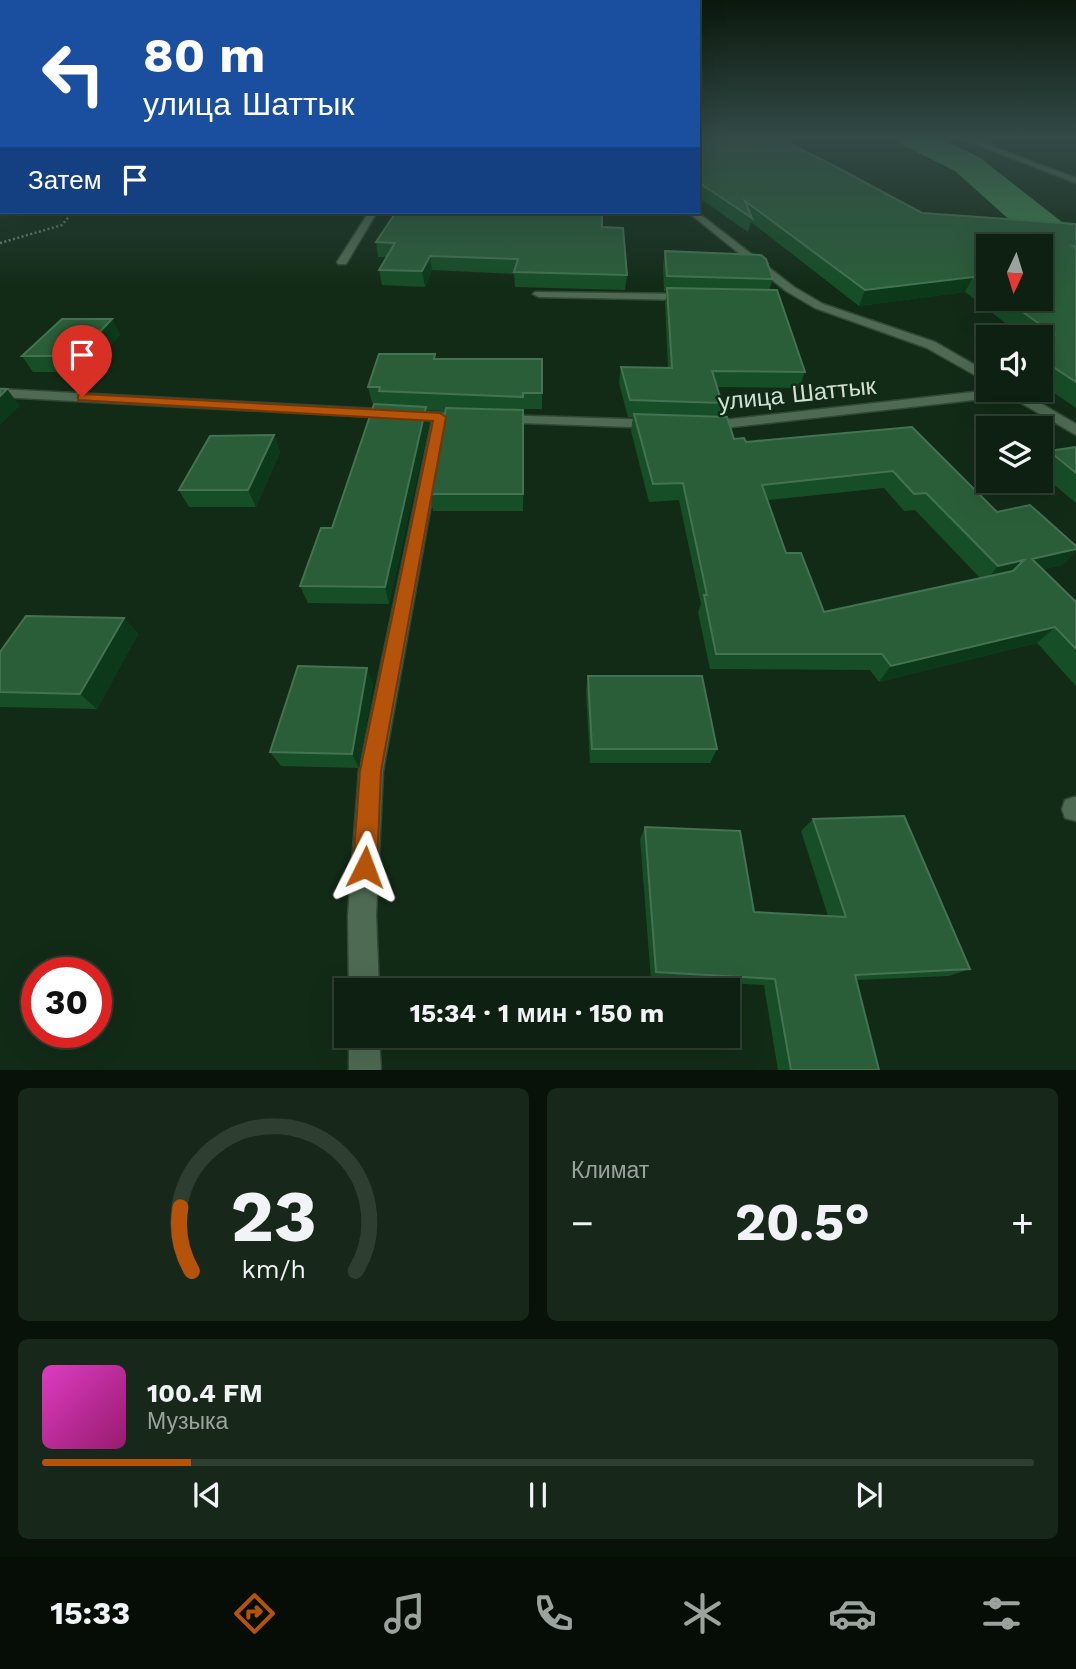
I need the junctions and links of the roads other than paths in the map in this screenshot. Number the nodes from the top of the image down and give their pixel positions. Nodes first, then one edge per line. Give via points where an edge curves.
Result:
1 (372, 214) edge
2 (695, 214) edge
3 (342, 262) dead end
4 (539, 294) edge
5 (702, 298) edge
6 (783, 300) edge
7 (810, 301) junction
8 (976, 371) edge
9 (0, 393) edge
10 (976, 395) edge
11 (1029, 402) edge
12 (440, 417) junction
13 (667, 425) edge
14 (694, 426) edge
15 (1076, 430) edge
16 (363, 978) edge
17 (364, 1048) edge
18 (365, 1070) edge

1 - 3 street
2 - 7 street
4 - 5 street
6 - 7 street
7 - 8 street via 931,345
9 - 12 street
10 - 14 street, улица Шаттык
11 - 15 street
12 - 13 street
12 - 16 street via 370,771
17 - 18 street

